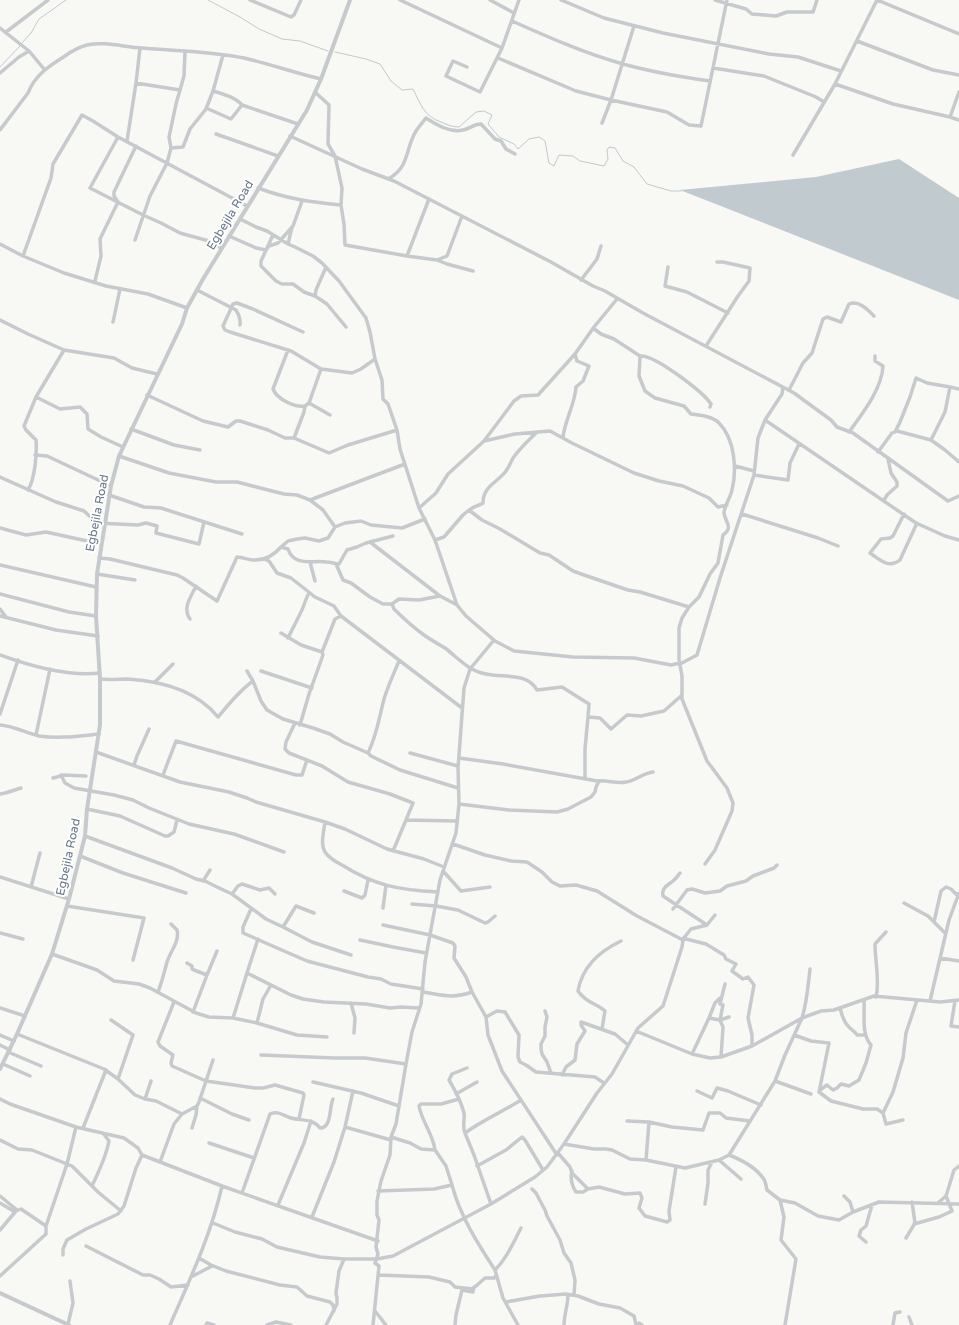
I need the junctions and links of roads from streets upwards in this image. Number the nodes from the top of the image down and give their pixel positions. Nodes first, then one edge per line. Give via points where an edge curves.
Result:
1 (48, 0) edge
2 (250, 0) edge
3 (301, 0) edge
4 (350, 0) edge
5 (400, 0) edge
6 (490, 0) edge
7 (519, 0) edge
8 (561, 0) edge
9 (715, 0) edge
10 (818, 0) edge
11 (874, 1) edge
12 (727, 2) edge
13 (514, 13) junction
14 (512, 20) junction
15 (634, 26) junction
16 (0, 28) edge
17 (6, 32) junction
18 (959, 34) edge
19 (857, 41) junction
20 (718, 44) junction
21 (140, 48) junction
22 (502, 48) junction
23 (29, 50) junction
24 (185, 51) junction
25 (223, 55) junction
26 (498, 58) junction
27 (622, 64) junction
28 (467, 67) dead end
29 (713, 68) junction
30 (44, 69) junction
31 (841, 72) junction
32 (0, 73) edge
33 (959, 75) edge
34 (321, 79) junction
35 (710, 81) junction
36 (136, 83) junction
37 (835, 84) junction
38 (180, 90) junction
39 (213, 91) junction
40 (315, 92) junction
41 (959, 92) edge
42 (611, 100) junction
43 (824, 102) junction
44 (242, 105) junction
45 (206, 108) junction
46 (950, 117) junction
47 (959, 120) edge
48 (602, 123) dead end
49 (298, 124) junction
50 (0, 130) edge
51 (216, 134) dead end
52 (290, 136) junction
53 (118, 137) junction
54 (127, 141) junction
55 (136, 146) junction
56 (171, 148) junction
57 (514, 154) dead end
58 (793, 155) dead end
59 (278, 156) junction
60 (335, 156) junction
61 (167, 163) junction
62 (396, 174) junction
63 (388, 179) junction
64 (399, 184) junction
65 (258, 188) junction
66 (429, 199) junction
67 (302, 201) junction
68 (118, 202) junction
69 (342, 205) junction
70 (247, 206) junction
71 (144, 215) junction
72 (462, 216) junction
73 (240, 218) junction
74 (293, 226) junction
75 (273, 234) junction
76 (229, 236) junction
77 (134, 240) dead end
78 (280, 240) junction
79 (288, 244) junction
80 (1, 245) edge
81 (600, 246) dead end
82 (222, 248) junction
83 (0, 250) edge
84 (266, 250) junction
85 (24, 256) junction
86 (407, 256) junction
87 (447, 256) junction
88 (437, 260) junction
89 (717, 262) dead end
90 (447, 264) junction
91 (326, 267) junction
92 (668, 267) dead end
93 (473, 271) dead end
94 (582, 280) junction
95 (95, 282) junction
96 (120, 289) junction
97 (197, 290) junction
98 (315, 296) junction
99 (617, 299) junction
100 (187, 308) junction
101 (232, 308) junction
102 (728, 313) junction
103 (874, 316) dead end
104 (0, 320) edge
105 (113, 322) dead end
106 (240, 325) dead end
107 (346, 327) dead end
108 (594, 328) junction
109 (304, 332) dead end
110 (706, 346) junction
111 (64, 350) junction
112 (288, 350) junction
113 (575, 354) junction
114 (640, 356) junction
115 (875, 356) dead end
116 (375, 359) junction
117 (321, 369) junction
118 (157, 374) junction
119 (783, 387) junction
120 (950, 387) junction
121 (959, 389) edge
122 (789, 390) junction
123 (147, 395) junction
124 (36, 397) junction
125 (307, 404) junction
126 (710, 407) dead end
127 (330, 415) dead end
128 (766, 420) junction
129 (132, 429) junction
130 (397, 430) junction
131 (537, 432) junction
132 (849, 432) junction
133 (895, 432) junction
134 (294, 438) junction
135 (563, 438) junction
136 (931, 440) junction
137 (484, 441) junction
138 (799, 444) junction
139 (124, 447) junction
140 (200, 450) dead end
141 (878, 452) junction
142 (35, 456) junction
143 (119, 456) junction
144 (888, 459) junction
145 (959, 462) edge
146 (405, 464) junction
147 (735, 466) junction
148 (754, 473) junction
149 (0, 477) edge
150 (111, 486) junction
151 (28, 490) junction
152 (109, 495) junction
153 (959, 496) edge
154 (310, 500) junction
155 (884, 500) junction
156 (727, 505) junction
157 (419, 508) junction
158 (469, 510) junction
159 (742, 514) junction
160 (904, 514) junction
161 (425, 519) junction
162 (204, 522) junction
163 (104, 523) junction
164 (917, 523) junction
165 (335, 527) junction
166 (0, 528) edge
167 (242, 534) dead end
168 (392, 536) dead end
169 (435, 540) junction
170 (959, 540) edge
171 (370, 542) junction
172 (101, 544) junction
173 (838, 546) dead end
174 (281, 547) junction
175 (99, 558) junction
176 (264, 559) junction
177 (310, 562) junction
178 (336, 564) junction
179 (0, 565) edge
180 (96, 574) junction
181 (135, 580) dead end
182 (315, 581) dead end
183 (196, 586) junction
184 (96, 587) junction
185 (309, 593) junction
186 (0, 594) edge
187 (440, 596) junction
188 (392, 604) junction
189 (457, 605) junction
190 (689, 607) junction
191 (0, 609) edge
192 (0, 616) edge
193 (96, 616) junction
194 (342, 616) junction
195 (6, 617) junction
196 (190, 619) dead end
197 (281, 633) dead end
198 (98, 636) junction
199 (288, 638) junction
200 (494, 640) junction
201 (322, 652) junction
202 (0, 655) edge
203 (18, 660) junction
204 (399, 661) junction
205 (680, 663) junction
206 (173, 664) dead end
207 (50, 669) junction
208 (470, 669) junction
209 (247, 671) dead end
210 (261, 671) dead end
211 (100, 673) junction
212 (100, 679) junction
213 (253, 681) junction
214 (155, 682) junction
215 (312, 688) junction
216 (681, 696) junction
217 (462, 708) junction
218 (0, 714) edge
219 (588, 717) junction
220 (295, 723) junction
221 (0, 725) edge
222 (300, 725) junction
223 (149, 729) dead end
224 (99, 734) junction
225 (36, 735) junction
226 (96, 752) junction
227 (368, 753) junction
228 (410, 753) dead end
229 (459, 758) junction
230 (307, 760) junction
231 (134, 765) junction
232 (458, 766) junction
233 (652, 772) dead end
234 (61, 775) junction
235 (163, 775) junction
236 (86, 776) dead end
237 (53, 778) dead end
238 (586, 779) junction
239 (599, 781) junction
240 (21, 788) dead end
241 (458, 788) junction
242 (90, 790) junction
243 (0, 794) edge
244 (459, 804) junction
245 (87, 809) junction
246 (177, 820) junction
247 (406, 820) junction
248 (458, 821) junction
249 (324, 822) junction
250 (85, 836) junction
251 (453, 844) junction
252 (393, 851) junction
253 (284, 852) dead end
254 (40, 853) dead end
255 (80, 856) junction
256 (705, 864) dead end
257 (777, 865) dead end
258 (444, 867) junction
259 (210, 870) dead end
260 (443, 871) junction
261 (680, 873) dead end
262 (0, 877) edge
263 (203, 880) junction
264 (368, 880) junction
265 (386, 885) junction
266 (31, 887) junction
267 (490, 887) dead end
268 (344, 891) dead end
269 (438, 892) junction
270 (186, 893) dead end
271 (232, 894) junction
272 (275, 894) dead end
273 (958, 895) edge
274 (69, 899) junction
275 (904, 903) dead end
276 (412, 904) dead end
277 (676, 905) junction
278 (67, 906) junction
279 (436, 906) junction
280 (383, 908) dead end
281 (251, 909) junction
282 (673, 909) dead end
283 (314, 913) dead end
284 (714, 915) dead end
285 (495, 916) dead end
286 (934, 922) junction
287 (171, 924) dead end
288 (383, 925) dead end
289 (707, 925) junction
290 (283, 927) junction
291 (886, 932) dead end
292 (945, 933) junction
293 (0, 934) edge
294 (430, 935) junction
295 (23, 938) dead end
296 (258, 939) junction
297 (360, 940) dead end
298 (683, 940) junction
299 (621, 941) dead end
300 (217, 951) dead end
301 (426, 953) junction
302 (52, 954) junction
303 (351, 955) dead end
304 (940, 958) junction
305 (133, 960) dead end
306 (959, 961) edge
307 (187, 963) dead end
308 (810, 969) dead end
309 (247, 973) junction
310 (207, 975) junction
311 (725, 984) dead end
312 (271, 985) junction
313 (423, 991) junction
314 (158, 992) junction
315 (472, 992) junction
316 (876, 997) junction
317 (720, 998) junction
318 (864, 1000) junction
319 (917, 1000) junction
320 (957, 1000) edge
321 (930, 1001) junction
322 (174, 1002) junction
323 (351, 1004) junction
324 (0, 1008) edge
325 (420, 1008) junction
326 (840, 1008) junction
327 (545, 1011) dead end
328 (193, 1012) junction
329 (25, 1016) junction
330 (729, 1016) dead end
331 (486, 1017) junction
332 (233, 1018) junction
333 (709, 1018) junction
334 (802, 1018) junction
335 (111, 1020) dead end
336 (720, 1020) junction
337 (257, 1023) junction
338 (959, 1027) edge
339 (602, 1029) junction
340 (636, 1031) junction
341 (354, 1033) dead end
342 (17, 1034) junction
343 (0, 1035) edge
344 (794, 1035) junction
345 (865, 1035) junction
346 (327, 1037) dead end
347 (14, 1041) junction
348 (0, 1045) edge
349 (628, 1045) junction
350 (752, 1046) junction
351 (9, 1051) junction
352 (692, 1054) junction
353 (261, 1055) dead end
354 (721, 1057) junction
355 (214, 1060) dead end
356 (3, 1064) junction
357 (406, 1064) junction
358 (41, 1066) dead end
359 (467, 1068) dead end
360 (0, 1069) edge
361 (106, 1070) junction
362 (550, 1073) junction
363 (562, 1075) junction
364 (30, 1076) dead end
365 (118, 1078) junction
366 (151, 1081) dead end
367 (206, 1081) junction
368 (775, 1081) junction
369 (313, 1082) dead end
370 (477, 1082) dead end
371 (604, 1083) junction
372 (820, 1090) junction
373 (353, 1091) junction
374 (697, 1091) dead end
375 (456, 1094) junction
376 (811, 1094) dead end
377 (200, 1098) junction
378 (0, 1099) edge
379 (145, 1099) junction
380 (333, 1099) dead end
381 (459, 1099) junction
382 (521, 1100) junction
383 (761, 1105) junction
384 (197, 1106) junction
385 (399, 1106) junction
386 (883, 1113) junction
387 (182, 1114) junction
388 (299, 1119) junction
389 (249, 1120) dead end
390 (902, 1120) dead end
391 (311, 1121) junction
392 (626, 1121) dead end
393 (750, 1121) junction
394 (649, 1122) junction
395 (76, 1127) junction
396 (345, 1127) junction
397 (83, 1128) junction
398 (192, 1128) dead end
399 (103, 1133) junction
400 (465, 1133) junction
401 (391, 1139) junction
402 (0, 1140) edge
403 (209, 1142) dead end
404 (564, 1144) junction
405 (435, 1150) junction
406 (558, 1154) junction
407 (142, 1155) junction
408 (729, 1155) junction
409 (254, 1158) junction
410 (646, 1160) junction
411 (720, 1160) junction
412 (160, 1162) junction
413 (712, 1162) junction
414 (67, 1164) junction
415 (477, 1166) junction
416 (959, 1166) edge
417 (676, 1167) junction
418 (544, 1170) junction
419 (572, 1171) junction
420 (741, 1179) dead end
421 (452, 1185) junction
422 (92, 1186) junction
423 (222, 1186) junction
424 (532, 1189) dead end
425 (588, 1189) junction
426 (378, 1191) junction
427 (242, 1193) junction
428 (0, 1196) edge
429 (844, 1196) dead end
430 (946, 1196) junction
431 (780, 1200) junction
432 (912, 1202) junction
433 (0, 1203) edge
434 (938, 1203) junction
435 (490, 1204) junction
436 (705, 1204) dead end
437 (948, 1204) junction
438 (959, 1204) edge
439 (278, 1205) junction
440 (872, 1205) junction
441 (16, 1211) junction
442 (120, 1211) junction
443 (853, 1212) junction
444 (312, 1217) junction
445 (464, 1218) junction
446 (213, 1223) junction
447 (914, 1224) junction
448 (46, 1226) junction
449 (521, 1228) dead end
450 (0, 1230) edge
451 (906, 1238) dead end
452 (377, 1242) junction
453 (866, 1242) dead end
454 (86, 1246) dead end
455 (63, 1255) dead end
456 (199, 1258) junction
457 (344, 1259) junction
458 (377, 1259) junction
459 (212, 1266) junction
460 (495, 1270) junction
461 (378, 1275) junction
462 (0, 1276) edge
463 (496, 1276) junction
464 (191, 1277) junction
465 (70, 1281) dead end
466 (188, 1284) junction
467 (473, 1289) junction
468 (0, 1293) edge
469 (568, 1295) junction
470 (574, 1295) junction
471 (506, 1302) junction
472 (374, 1310) junction
473 (334, 1311) junction
474 (900, 1312) dead end
475 (909, 1317) dead end
476 (68, 1325) edge
477 (170, 1325) edge
478 (206, 1325) edge
479 (214, 1325) edge
480 (267, 1325) edge
481 (291, 1325) edge
482 (326, 1325) edge
483 (373, 1325) edge
484 (386, 1325) edge
485 (455, 1325) edge
486 (518, 1325) edge
487 (564, 1325) edge
488 (637, 1325) edge
489 (642, 1325) edge
490 (785, 1325) edge
491 (892, 1325) edge
492 (912, 1325) edge

1 - 17 street
2 - 3 street via 291,17
4 - 34 street, Egbejila Road
5 - 22 street
6 - 13 street
7 - 13 street
8 - 15 street via 590,13
9 - 12 street
10 - 12 street via 813,12 787,12 776,16 752,14
11 - 18 street via 877,0
11 - 19 street
12 - 20 street
13 - 14 street
14 - 22 street
14 - 27 street via 569,46
15 - 20 street
15 - 27 street
16 - 17 street
17 - 23 street
19 - 31 street
19 - 33 street via 933,70
20 - 29 street
20 - 31 street via 769,54 798,56
21 - 24 street
21 - 30 street via 95,43 76,49
21 - 36 street
22 - 26 street
23 - 30 street
23 - 32 street
24 - 25 street
24 - 38 street via 184,76
25 - 34 street via 245,58
25 - 39 street
26 - 28 street via 480,92 446,76 453,61
26 - 42 street via 576,91
27 - 35 street via 662,74
27 - 42 street
29 - 35 street
29 - 43 street via 764,76
30 - 50 street
31 - 37 street
34 - 40 street, Egbejila Road
35 - 42 street via 701,126 689,125 667,112
36 - 38 street
36 - 54 street
37 - 43 street
37 - 46 street via 893,104
38 - 56 street via 169,137
39 - 44 street via 233,98
39 - 45 street
40 - 49 street, Egbejila Road
40 - 60 street via 329,105 328,144
41 - 46 street
42 - 48 street
43 - 58 street
44 - 45 street via 231,119
44 - 49 street
45 - 56 street via 190,128 183,147
46 - 47 street
49 - 52 street, Egbejila Road
51 - 59 street
52 - 59 street, Egbejila Road
52 - 60 street
53 - 54 street
53 - 68 street via 90,188
53 - 85 street via 82,116 53,164 51,178
54 - 55 street
55 - 61 street
55 - 68 street via 114,192
56 - 61 street
57 - 62 street via 481,124 463,130 448,130 426,118 416,131 405,162
59 - 65 street, Egbejila Road
60 - 63 street
60 - 69 street via 342,188
61 - 70 street
61 - 71 street via 150,196
62 - 63 street
62 - 64 street
63 - 64 street
64 - 66 street
65 - 67 street via 277,196
65 - 70 street, Egbejila Road
66 - 72 street
66 - 86 street
67 - 69 street
67 - 74 street
68 - 71 street
68 - 95 street via 100,239 101,256
69 - 86 street via 345,245
70 - 73 street, Egbejila Road
71 - 77 street
71 - 82 street via 180,233 209,241
72 - 87 street
72 - 94 street
73 - 75 street
73 - 76 street, Egbejila Road
74 - 78 street
74 - 79 street
75 - 78 street
75 - 84 street
76 - 82 street, Egbejila Road
76 - 84 street
78 - 79 street
78 - 84 street
79 - 91 street via 312,256
80 - 83 street
80 - 85 street
81 - 94 street via 597,259
82 - 97 street, Egbejila Road
84 - 98 street via 261,266 276,281 293,284
85 - 95 street via 64,273
86 - 88 street
87 - 88 street
87 - 90 street
88 - 90 street
89 - 102 street via 750,268 749,281
90 - 93 street
91 - 98 street
91 - 116 street via 366,318
92 - 102 street via 665,286 687,292
94 - 99 street
95 - 96 street
96 - 100 street via 148,294
96 - 105 street
97 - 100 street, Egbejila Road
97 - 101 street
98 - 107 street via 327,304
99 - 108 street
99 - 110 street
100 - 118 street, Egbejila Road via 182,324
101 - 106 street via 239,315
101 - 109 street via 233,304 244,305
101 - 112 street via 223,326 225,330
102 - 110 street
103 - 122 street via 853,302 849,304 841,322 827,317 823,319 812,353 803,363
104 - 111 street
108 - 113 street
108 - 114 street
110 - 119 street
111 - 118 street via 114,358 132,368
111 - 124 street
112 - 117 street
112 - 125 street via 273,389 275,394 282,398 301,406
113 - 135 street via 577,361 589,366 583,381 576,387
113 - 137 street via 538,395 521,396 514,401
114 - 126 street via 644,355 677,374 707,398
114 - 147 street via 639,376 645,391 655,398 684,406 690,414 702,415 719,422 730,442
115 - 132 street via 875,361 883,366 883,372 870,402
116 - 117 street via 361,370 352,373
116 - 130 street via 382,380 383,399 388,404
117 - 125 street
118 - 123 street, Egbejila Road
119 - 122 street
119 - 128 street via 782,394
120 - 121 street
120 - 133 street via 927,383 916,378
120 - 136 street via 945,412
122 - 132 street via 837,427
123 - 129 street, Egbejila Road
123 - 134 street via 203,421 228,427 240,421 285,438
124 - 139 street via 60,409 80,407 87,414 88,429
124 - 142 street via 24,426 36,440
125 - 127 street
125 - 134 street
128 - 138 street
128 - 148 street via 758,438
129 - 139 street, Egbejila Road
129 - 140 street via 174,445
130 - 134 street via 329,453
130 - 146 street
131 - 135 street via 550,431
131 - 137 street
131 - 158 street via 522,446 506,471 483,495 483,503
132 - 141 street
133 - 136 street
133 - 141 street
135 - 156 street via 634,473 683,486 709,498 718,507
136 - 145 street
137 - 157 street via 448,474 436,493
138 - 148 street via 790,463 788,480
138 - 155 street
139 - 143 street, Egbejila Road
141 - 144 street
142 - 150 street via 47,456
142 - 151 street
143 - 150 street, Egbejila Road
143 - 154 street via 169,473 216,482 237,482
144 - 153 street via 948,501
144 - 155 street via 897,486
146 - 154 street
146 - 157 street
147 - 148 street
147 - 156 street via 734,482
148 - 159 street
149 - 151 street
150 - 152 street, Egbejila Road
151 - 163 street via 84,511 97,523
152 - 162 street
152 - 163 street, Egbejila Road
154 - 165 street via 323,510
155 - 160 street
156 - 190 street via 724,514 728,526 727,532 723,535 718,563 701,593
157 - 161 street
158 - 169 street via 444,537
158 - 190 street via 482,520 584,576
159 - 173 street
159 - 205 street via 697,656
160 - 164 street
160 - 164 street via 893,536 881,539 870,553 882,562 889,564 900,560
161 - 165 street via 402,528 371,525 361,521
161 - 169 street
162 - 163 street via 198,544 156,533 157,526 146,523
162 - 167 street
163 - 172 street, Egbejila Road
164 - 170 street
165 - 174 street via 328,538 318,541 297,539 288,541
166 - 172 street via 26,535 46,532
168 - 171 street
169 - 189 street
171 - 178 street via 347,550 339,564
171 - 187 street
172 - 175 street, Egbejila Road
174 - 176 street via 275,554
174 - 177 street via 288,549 290,555 299,560
175 - 180 street, Egbejila Road
175 - 183 street via 110,558 177,575
176 - 183 street via 237,557 216,601
176 - 185 street via 277,573 295,580
177 - 178 street
177 - 182 street
178 - 188 street via 343,580 381,604
179 - 184 street
180 - 181 street
180 - 184 street, Egbejila Road
183 - 196 street via 186,607
184 - 193 street, Egbejila Road
185 - 194 street via 334,606
185 - 199 street
186 - 193 street via 69,612
187 - 188 street via 418,600 399,599
187 - 189 street
188 - 208 street via 394,609 424,635
189 - 200 street
190 - 205 street via 679,628
191 - 195 street
192 - 195 street
193 - 198 street, Egbejila Road
194 - 201 street via 335,619
194 - 204 street
195 - 198 street via 56,630
197 - 199 street
198 - 211 street, Egbejila Road
199 - 201 street
200 - 205 street via 514,651 634,658 671,665
200 - 208 street
201 - 215 street
202 - 203 street
203 - 207 street
203 - 218 street
204 - 217 street
204 - 227 street via 384,698 382,714
205 - 216 street
206 - 214 street
207 - 211 street via 72,673
207 - 225 street
208 - 217 street via 464,688
208 - 219 street via 486,674 515,676 527,681 537,690 562,687 589,704
209 - 213 street
210 - 215 street
211 - 212 street, Egbejila Road
212 - 214 street
212 - 224 street, Egbejila Road
213 - 214 street via 218,717 191,694
213 - 220 street via 267,710
215 - 222 street
216 - 219 street via 664,711 641,716 627,715 611,728 600,718
216 - 256 street via 707,761 733,803 718,843
217 - 229 street
219 - 238 street
220 - 222 street
220 - 230 street via 285,749
221 - 225 street
222 - 227 street via 330,734
223 - 231 street
224 - 225 street via 57,737
224 - 226 street, Egbejila Road
226 - 231 street
226 - 242 street, Egbejila Road
227 - 241 street via 400,770
228 - 232 street
229 - 232 street
229 - 238 street
230 - 235 street via 302,775 296,775 176,741
230 - 247 street via 348,782 414,803
231 - 235 street
232 - 241 street
233 - 239 street via 625,783
234 - 236 street
234 - 237 street
234 - 242 street via 66,784 76,789
235 - 249 street via 180,782 229,792 263,805
238 - 239 street
239 - 244 street via 591,797 557,812
240 - 243 street
241 - 244 street
242 - 245 street, Egbejila Road
242 - 246 street via 133,800
244 - 248 street
245 - 246 street via 120,816 165,836 174,832
245 - 250 street, Egbejila Road
246 - 253 street via 234,834
247 - 248 street
247 - 252 street
248 - 251 street
249 - 252 street
249 - 264 street via 325,852 331,859
250 - 255 street, Egbejila Road
250 - 263 street
251 - 258 street
251 - 298 street via 504,860 527,862 552,882 560,886 576,885 596,892
252 - 258 street
254 - 266 street
255 - 270 street
255 - 274 street, Egbejila Road
257 - 277 street via 720,891 705,893 687,890
258 - 260 street
259 - 263 street
260 - 267 street via 461,891
260 - 269 street
261 - 277 street via 667,884 662,893
262 - 266 street
263 - 271 street
264 - 265 street
264 - 268 street via 362,898
265 - 269 street
265 - 280 street
266 - 274 street
269 - 279 street
271 - 272 street via 242,884 260,890 269,888
271 - 281 street
273 - 286 street via 946,887 941,891
273 - 292 street
274 - 278 street, Egbejila Road
275 - 286 street
276 - 279 street
277 - 282 street
277 - 289 street
278 - 302 street, Egbejila Road
278 - 305 street via 144,918
279 - 285 street via 458,910 485,923
279 - 294 street
281 - 290 street
281 - 296 street via 242,931
283 - 290 street via 296,906
284 - 289 street
286 - 292 street
287 - 314 street via 177,930 178,936
288 - 294 street
289 - 298 street via 692,930
290 - 303 street via 312,942
291 - 316 street via 875,944 878,989
292 - 304 street
293 - 295 street
294 - 301 street
294 - 315 street via 453,943 454,958 466,976
296 - 309 street
296 - 313 street via 307,961
297 - 301 street
298 - 340 street via 663,1006
298 - 350 street via 706,944 724,954 726,959 736,964 732,971 743,979 748,977 754,985 748,1018
299 - 339 street via 596,957 582,974 579,985 580,995 605,1011
300 - 310 street
301 - 313 street
302 - 314 street via 97,970 114,981 139,984
302 - 329 street, Egbejila Road
304 - 306 street
304 - 321 street
307 - 310 street via 194,970
308 - 334 street via 807,1001
309 - 312 street
309 - 332 street
310 - 328 street
311 - 317 street
312 - 323 street via 304,999
312 - 337 street via 263,999
313 - 315 street via 456,996
313 - 325 street
314 - 322 street
315 - 331 street
316 - 318 street
316 - 319 street
317 - 333 street
317 - 336 street via 720,1004 723,1005
318 - 326 street
318 - 345 street
319 - 321 street
319 - 386 street via 906,1033 903,1058 893,1092
320 - 321 street
320 - 338 street via 951,1026
322 - 328 street
322 - 367 street via 159,1044 172,1054 172,1066
323 - 325 street
323 - 341 street via 355,1018
324 - 329 street
325 - 357 street
326 - 334 street
326 - 345 street via 842,1017 849,1027 858,1035
327 - 362 street via 547,1018 541,1049
328 - 332 street via 203,1016
329 - 342 street, Egbejila Road
330 - 336 street
331 - 362 street via 497,1011 505,1012 519,1035 520,1062 536,1072
331 - 382 street via 488,1035 496,1057
332 - 337 street
333 - 336 street
333 - 352 street
334 - 344 street
334 - 350 street
335 - 365 street via 133,1035
336 - 354 street via 723,1027
337 - 346 street via 297,1035
339 - 349 street via 614,1034
339 - 363 street via 581,1022 584,1034 577,1044 574,1060
340 - 349 street
340 - 352 street
342 - 347 street, Egbejila Road
342 - 361 street
343 - 347 street
344 - 368 street
344 - 372 street via 811,1041 829,1043
345 - 372 street via 871,1045 858,1080 848,1086 841,1084 833,1090 827,1085
347 - 351 street, Egbejila Road
348 - 351 street
349 - 371 street
350 - 354 street
351 - 356 street, Egbejila Road
351 - 358 street
352 - 354 street via 710,1058
353 - 357 street via 365,1058
355 - 367 street
356 - 360 street, Egbejila Road
356 - 364 street
357 - 385 street
359 - 375 street via 450,1076 449,1080
361 - 365 street
361 - 397 street
362 - 363 street
363 - 371 street via 595,1077
365 - 379 street via 135,1095
366 - 379 street
367 - 377 street
367 - 388 street via 255,1088 275,1085 303,1093
368 - 376 street
368 - 383 street
369 - 373 street
370 - 375 street
371 - 404 street
372 - 386 street via 819,1092 831,1101 863,1109 877,1109
373 - 385 street
373 - 396 street
374 - 383 street via 712,1098 717,1088
375 - 381 street
377 - 384 street
377 - 389 street
378 - 395 street
379 - 387 street via 156,1100
380 - 391 street via 326,1126 320,1128
381 - 400 street via 464,1113
381 - 405 street via 419,1106 433,1138
382 - 400 street
382 - 406 street
383 - 393 street
384 - 387 street
384 - 398 street
385 - 401 street
386 - 390 street via 886,1124
387 - 412 street via 171,1129
388 - 391 street
388 - 409 street via 276,1112 270,1114
391 - 439 street
392 - 394 street
393 - 394 street via 709,1113 704,1130
393 - 408 street
394 - 410 street
395 - 397 street
395 - 414 street
396 - 401 street
396 - 444 street
397 - 399 street
399 - 407 street via 128,1140
399 - 422 street via 109,1141 102,1166
400 - 415 street
401 - 405 street via 410,1143 421,1149
401 - 426 street via 390,1154
402 - 414 street via 18,1149 32,1150
403 - 409 street
404 - 406 street
404 - 410 street via 612,1150 630,1159
405 - 421 street via 446,1166
406 - 418 street
406 - 419 street
407 - 412 street
407 - 442 street
408 - 411 street
408 - 431 street via 744,1161 764,1179 767,1190
409 - 427 street
410 - 417 street
411 - 413 street
411 - 420 street
412 - 423 street
413 - 417 street via 685,1168
413 - 436 street via 708,1170
414 - 422 street
414 - 448 street
415 - 418 street via 506,1150 522,1137
415 - 435 street
416 - 430 street via 954,1170
417 - 425 street via 669,1211 670,1220 667,1222 645,1216 639,1208 642,1198 640,1193 625,1194 599,1187
418 - 435 street
419 - 425 street
419 - 425 street via 572,1183 576,1192
421 - 426 street via 430,1190
421 - 445 street
422 - 442 street
423 - 427 street
423 - 446 street
424 - 470 street via 571,1263 575,1280
426 - 452 street
427 - 439 street
428 - 441 street
429 - 443 street via 850,1202
430 - 434 street
430 - 437 street
431 - 443 street via 796,1202 818,1216 839,1220
431 - 490 street via 784,1217 781,1240 796,1259
432 - 434 street
432 - 440 street via 889,1201
432 - 447 street
433 - 441 street
434 - 437 street
435 - 445 street
437 - 438 street
437 - 447 street via 952,1211
439 - 444 street
440 - 443 street
440 - 453 street via 866,1226 859,1236
441 - 448 street via 24,1210
441 - 450 street
442 - 455 street via 68,1240
444 - 452 street
445 - 458 street via 393,1256
445 - 460 street
446 - 456 street
446 - 457 street via 262,1239 277,1247 320,1257
447 - 451 street
448 - 462 street via 46,1234
449 - 460 street via 511,1248
452 - 458 street
454 - 466 street via 171,1286
456 - 459 street
456 - 464 street
457 - 458 street
457 - 473 street via 339,1271 337,1304
458 - 461 street via 375,1263 379,1266
459 - 464 street
459 - 473 street via 280,1286 297,1288 307,1296 330,1302
460 - 463 street
461 - 467 street via 429,1277 450,1282 455,1287
461 - 472 street
463 - 467 street via 485,1278
463 - 471 street
464 - 466 street
465 - 476 street via 73,1303
466 - 477 street
467 - 485 street via 473,1292 462,1290
468 - 476 street
469 - 470 street
469 - 471 street via 540,1296
469 - 487 street
470 - 488 street via 620,1308 634,1316
471 - 486 street
472 - 483 street
472 - 484 street
473 - 482 street
474 - 491 street via 895,1313
475 - 492 street
478 - 479 street
480 - 481 street via 276,1322
488 - 489 street

